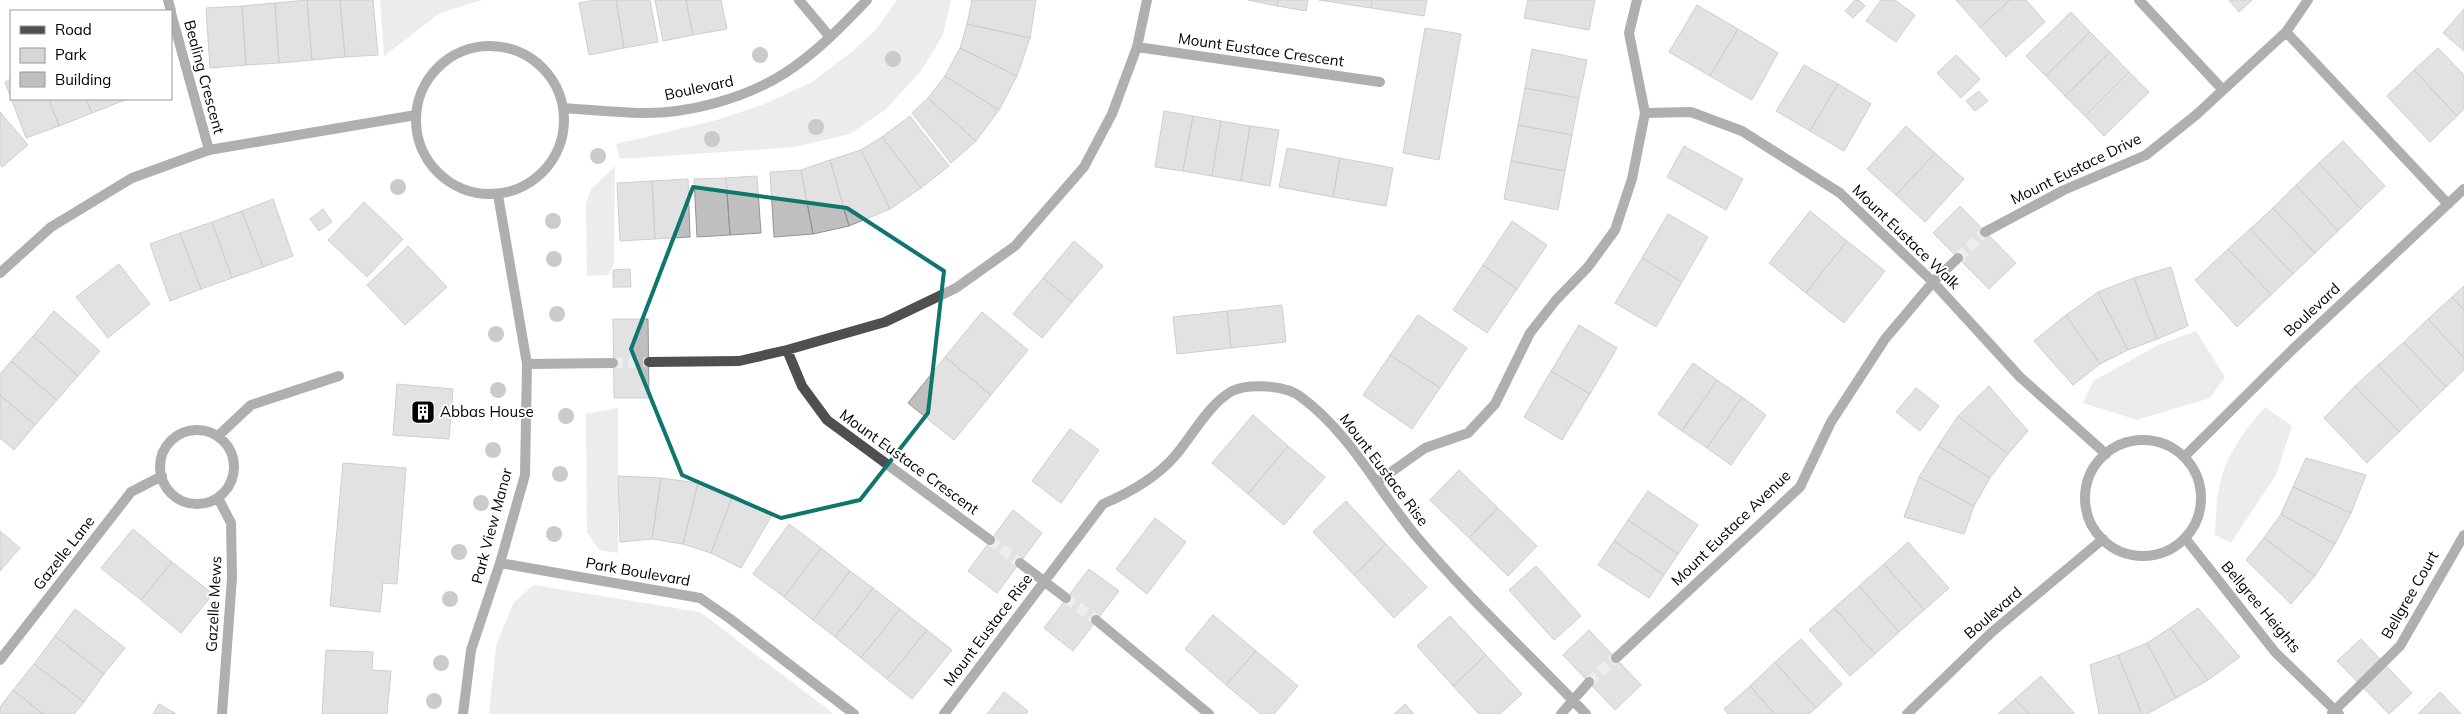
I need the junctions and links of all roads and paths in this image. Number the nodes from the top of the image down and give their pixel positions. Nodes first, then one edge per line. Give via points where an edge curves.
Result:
1 (799, 0) edge
2 (867, 0) edge
3 (1147, 0) edge
4 (1637, 0) edge
5 (2139, 0) edge
6 (2308, 0) edge
7 (172, 16) edge
8 (2286, 32) junction
9 (830, 37) junction
10 (1137, 48) junction
11 (1380, 82) dead end
12 (2223, 90) junction
13 (564, 108) junction
14 (1645, 113) junction
15 (416, 115) junction
16 (208, 150) junction
17 (2464, 189) edge
18 (498, 195) junction
19 (2448, 204) junction
20 (1985, 232) tunnel mouth
21 (1958, 258) tunnel mouth
22 (0, 273) edge
23 (1934, 282) junction
24 (787, 350) junction
25 (649, 362) tunnel mouth
26 (613, 363) tunnel mouth
27 (527, 364) junction
28 (339, 376) dead end
29 (218, 436) junction
30 (2106, 454) junction
31 (2184, 457) junction
32 (162, 476) junction
33 (1377, 482) junction
34 (218, 498) junction
35 (2464, 535) edge
36 (2185, 538) junction
37 (990, 540) tunnel mouth
38 (2103, 540) junction
39 (500, 563) junction
40 (1020, 563) tunnel mouth
41 (1044, 581) junction
42 (1066, 598) tunnel mouth
43 (1096, 620) tunnel mouth
44 (1616, 658) tunnel mouth
45 (0, 660) edge
46 (1589, 682) tunnel mouth
47 (1574, 701) junction
48 (2335, 713) edge
49 (222, 714) edge
50 (463, 714) edge
51 (854, 714) edge
52 (944, 714) edge
53 (1209, 714) edge
54 (1561, 714) edge
55 (1586, 714) edge
56 (1906, 714) edge

1 - 9 street
2 - 9 street, Boulevard
3 - 10 street
4 - 14 street via 1629,33
5 - 12 street
6 - 8 street, Mount Eustace Drive
7 - 16 street, Bealing Crescent
8 - 12 street, Mount Eustace Drive
8 - 19 street
9 - 13 street, Boulevard via 784,73 742,94 689,108 642,113
10 - 11 street, Mount Eustace Crescent
10 - 24 street via 1112,114 1084,167 1014,246 956,288 885,322
12 - 20 street, Mount Eustace Drive via 2146,155 2064,190
13 - 15 street via 556,85 542,66 522,52 499,46 475,47 452,56 434,71 422,92
13 - 18 street via 563,133 555,156 541,175 521,188
14 - 23 street, Mount Eustace Walk via 1692,112 1742,131 1840,193
14 - 33 street via 1632,179 1616,230 1530,333 1494,404 1468,433 1424,448
15 - 16 street
15 - 18 street via 418,141 430,164 448,182 472,193
16 - 22 street via 132,178 51,227
17 - 19 street, Boulevard
18 - 27 street, Park View Manor
19 - 31 street, Boulevard via 2292,349
21 - 23 street
23 - 30 street, Mount Eustace Walk via 2020,377
23 - 44 street, Mount Eustace Avenue via 1880,347 1830,422 1800,487
24 - 25 street via 739,360
24 - 37 street, Mount Eustace Crescent via 802,386 827,420
26 - 27 street
27 - 39 street, Park View Manor via 524,475
28 - 29 street via 251,405
29 - 32 street via 194,429 171,440 160,463
29 - 34 street via 227,444 235,467 230,484
30 - 31 street via 2122,444 2143,440 2167,445
30 - 38 street via 2092,470 2086,493 2089,517
31 - 36 street via 2197,478 2201,496 2194,526
32 - 34 street via 166,486 184,501 196,504
32 - 45 street, Gazelle Lane via 131,492
33 - 41 street, Mount Eustace Rise via 1334,425 1300,395 1264,385 1232,391 1209,412 1174,458 1132,492 1103,504
33 - 47 street, Mount Eustace Rise via 1416,536
34 - 49 street, Gazelle Mews via 231,523 232,578
35 - 48 street, Bellgree Court via 2400,646
36 - 38 street via 2166,551 2143,556 2122,552
36 - 48 street, Bellgree Heights via 2275,652
38 - 56 street, Boulevard via 1992,632
39 - 50 street, Park View Manor via 471,650
39 - 51 street, Park Boulevard via 700,598
40 - 41 street
41 - 42 street
41 - 52 street, Mount Eustace Rise
43 - 53 street
46 - 47 street
47 - 54 street
47 - 55 street, Mount Eustace Rise

